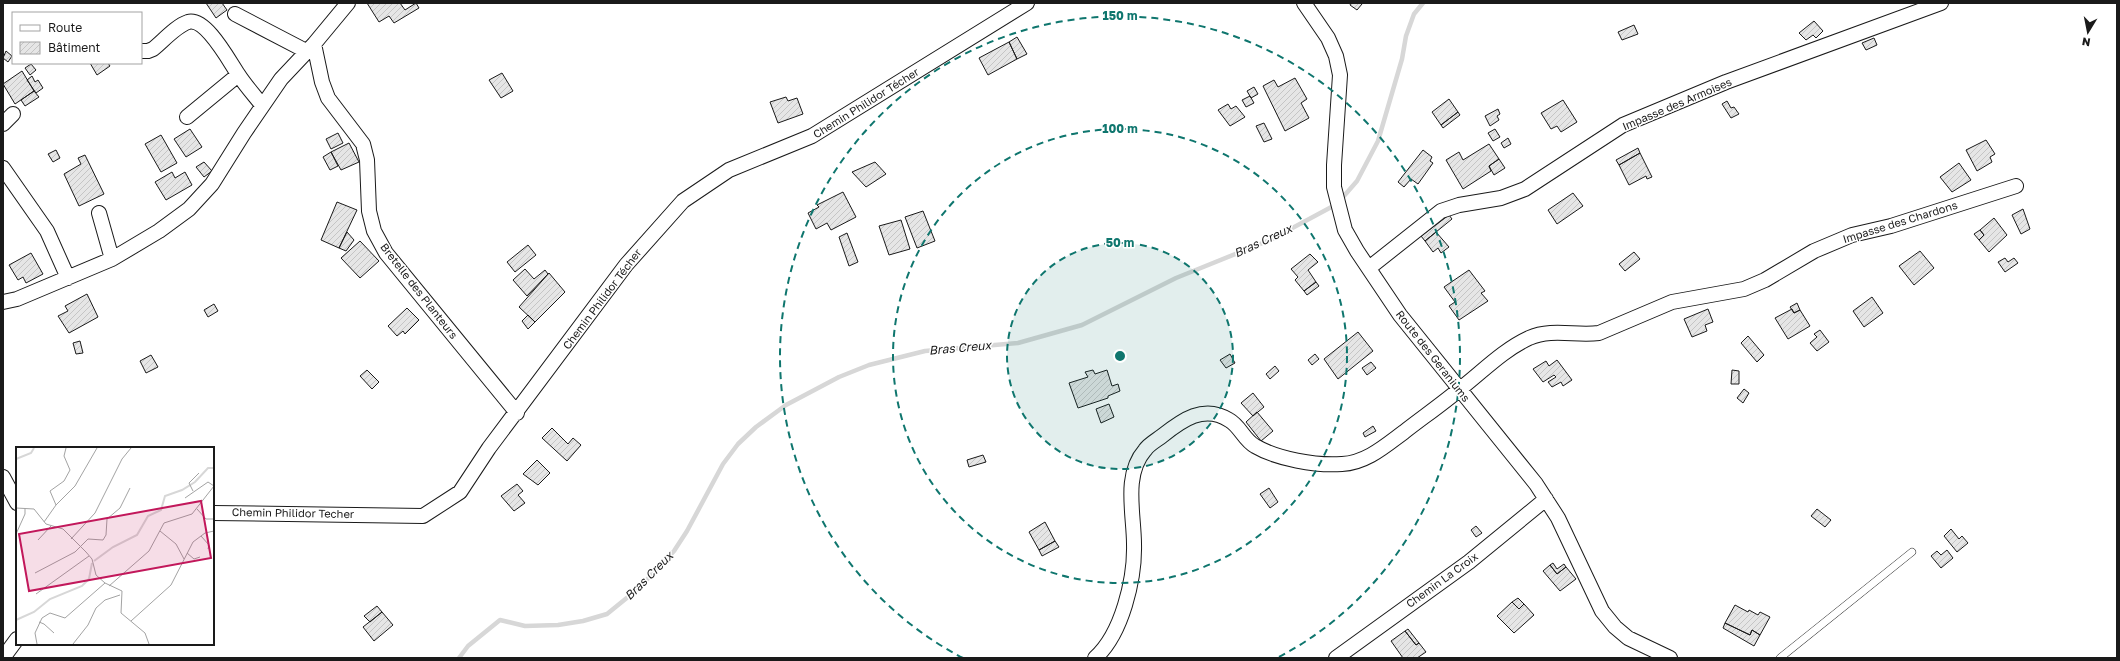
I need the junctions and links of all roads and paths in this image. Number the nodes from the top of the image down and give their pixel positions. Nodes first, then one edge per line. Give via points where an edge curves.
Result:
1 (348, 3) edge
2 (1026, 3) edge
3 (1304, 3) edge
4 (1941, 3) edge
5 (235, 14) dead end
6 (310, 47) junction
7 (142, 51) edge
8 (238, 75) junction
9 (262, 106) junction
10 (187, 117) dead end
11 (3, 168) edge
12 (2016, 186) dead end
13 (99, 214) dead end
14 (112, 259) junction
15 (1368, 268) junction
16 (68, 278) junction
17 (3, 302) edge
18 (1460, 390) junction
19 (517, 413) junction
20 (3, 477) edge
21 (1546, 500) junction
22 (16, 501) edge
23 (214, 513) edge
24 (374, 514) joint
25 (1912, 552) dead end
26 (16, 640) edge
27 (3, 658) edge
28 (1095, 658) edge
29 (1336, 658) edge
30 (1670, 658) edge
31 (1780, 658) edge

1 - 6 street
2 - 19 street, Chemin Philidor Técher via 812,136 729,170 683,200 626,265
3 - 15 street, Route des Geraniums via 1328,38 1336,56 1340,75 1334,187 1345,230
4 - 15 street, Impasse des Armoises via 1726,82 1623,125 1525,189 1501,198 1459,205 1441,212
5 - 6 street
6 - 9 street via 281,79
6 - 19 street, Bretelle des Planteurs via 328,98 363,144 367,160 369,211 374,231 386,253
7 - 8 street via 153,49 183,24 192,22 213,36
8 - 9 street
8 - 10 street
9 - 14 street via 212,184 189,210
11 - 16 street via 47,231
12 - 18 street, Impasse des Chardons via 1891,226 1852,235 1814,251 1765,280 1744,289 1672,302 1599,333 1542,333 1502,354
13 - 14 street
14 - 16 street
15 - 18 street, Route des Geraniums via 1400,315
16 - 17 street via 17,299
18 - 21 street, Route des Geraniums
18 - 28 street, Impasse des Chardons via 1376,453 1356,462 1341,465 1294,461 1271,455 1252,445 1231,420 1219,415 1200,414 1183,419 1145,449 1135,470 1132,491 1134,546 1131,576 1125,604 1115,631 1102,652
19 - 24 street, Chemin Philidor Técher via 489,448 460,492 423,516
20 - 22 street
21 - 29 street, Chemin La Croix via 1469,562
21 - 30 street, Route des Geraniums via 1558,518 1602,611 1628,638
23 - 24 street, Chemin Philidor Techer
25 - 31 lane
26 - 27 street

